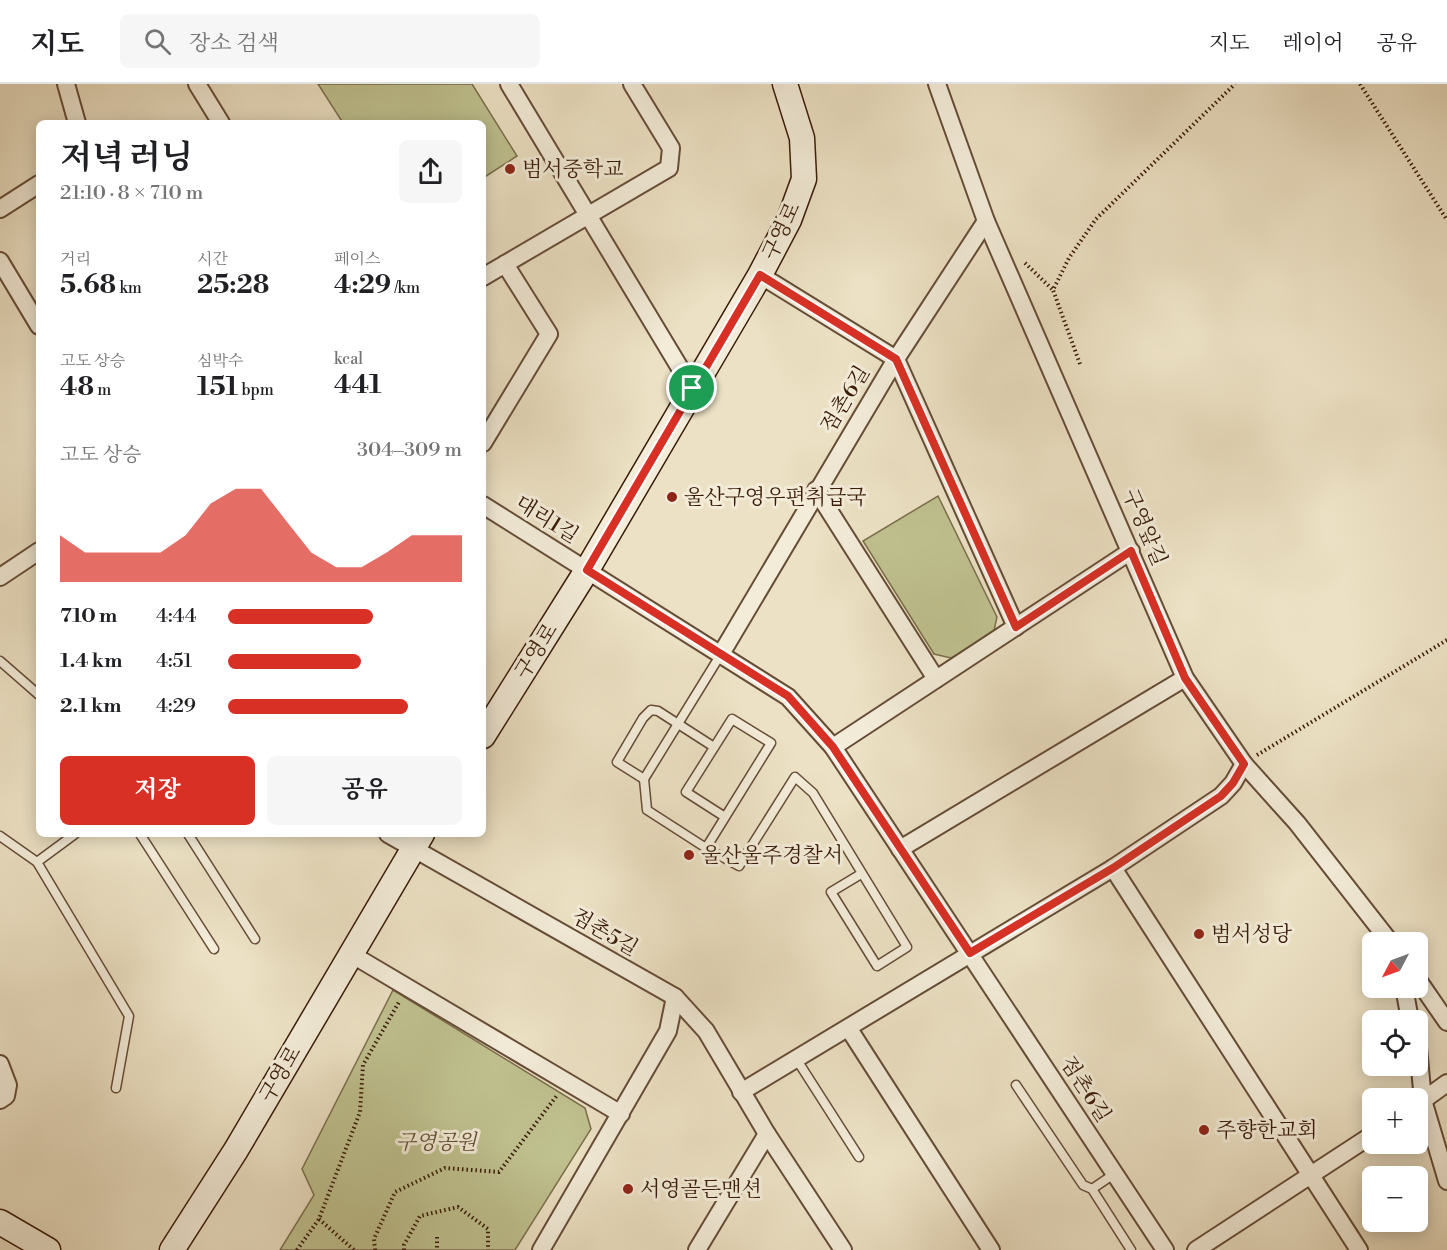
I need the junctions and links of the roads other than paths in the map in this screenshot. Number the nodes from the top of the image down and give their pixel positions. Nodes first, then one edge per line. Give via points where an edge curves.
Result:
1 (66, 84) edge
2 (197, 84) edge
3 (509, 84) edge
4 (632, 84) edge
5 (785, 84) edge
6 (937, 84) edge
7 (76, 120) edge
8 (218, 120) edge
9 (36, 186) edge
10 (0, 209) edge
11 (590, 216) junction
12 (986, 221) junction
13 (0, 261) edge
14 (505, 264) junction
15 (486, 275) edge
16 (760, 275) junction
17 (36, 322) edge
18 (896, 359) junction
19 (692, 388) junction
20 (486, 438) edge
21 (816, 490) junction
22 (486, 507) edge
23 (1131, 551) junction
24 (36, 553) edge
25 (587, 570) junction
26 (0, 577) edge
27 (1016, 627) junction
28 (721, 654) junction
29 (0, 661) edge
30 (1185, 678) junction
31 (936, 679) junction
32 (36, 692) edge
33 (679, 726) junction
34 (486, 731) edge
35 (714, 747) junction
36 (833, 747) junction
37 (1244, 764) junction
38 (644, 779) junction
39 (725, 817) junction
40 (0, 836) edge
41 (71, 837) edge
42 (142, 837) edge
43 (190, 837) edge
44 (400, 837) edge
45 (417, 841) edge
46 (706, 848) junction
47 (900, 849) junction
48 (37, 862) junction
49 (1113, 868) junction
50 (861, 874) junction
51 (1382, 932) edge
52 (255, 939) dead end
53 (214, 949) dead end
54 (970, 953) junction
55 (351, 954) junction
56 (1428, 994) edge
57 (675, 997) junction
58 (1447, 1022) edge
59 (849, 1029) junction
60 (797, 1060) junction
61 (0, 1064) edge
62 (1447, 1083) edge
63 (1016, 1085) dead end
64 (116, 1088) dead end
65 (741, 1092) junction
66 (1428, 1096) edge
67 (0, 1100) edge
68 (621, 1114) junction
69 (1428, 1125) edge
70 (767, 1134) junction
71 (1362, 1142) edge
72 (859, 1157) dead end
73 (1114, 1174) junction
74 (1311, 1175) junction
75 (1447, 1181) edge
76 (1092, 1189) junction
77 (0, 1222) edge
78 (48, 1250) edge
79 (172, 1250) edge
80 (541, 1250) edge
81 (697, 1250) edge
82 (843, 1250) edge
83 (991, 1250) edge
84 (1131, 1250) edge
85 (1165, 1250) edge
86 (1196, 1250) edge
87 (1359, 1250) edge

1 - 7 street
2 - 8 street
3 - 11 street
4 - 11 street via 671,148 669,168
5 - 16 main road, 구영로 via 802,138 804,179 789,220
6 - 12 street, 구영앞길
9 - 10 street
11 - 14 street
11 - 19 street
12 - 18 street
12 - 23 street, 구영앞길
13 - 17 street
14 - 15 street
14 - 20 street via 549,334
16 - 18 street
16 - 19 main road, 구영로
18 - 21 street, 점촌6길
18 - 27 street, 점촌6길
19 - 25 main road, 구영로
21 - 28 street, 점촌6길
21 - 31 street
22 - 25 street, 대리1길
23 - 27 street
23 - 30 street, 구영앞길
24 - 26 street
25 - 28 street, 점촌6길
25 - 34 main road, 구영로
27 - 31 street
28 - 33 lane
28 - 36 street, 점촌6길 via 788,696
29 - 32 lane
30 - 37 street, 구영앞길
30 - 47 street
31 - 36 street
33 - 35 lane
33 - 38 lane
33 - 38 lane via 658,711 643,718 617,762
35 - 39 lane via 686,792
35 - 39 lane via 732,719 771,744
36 - 47 street, 점촌6길
37 - 49 street via 1221,796
37 - 51 street, 구영앞길 via 1297,823
38 - 46 lane via 647,810
39 - 46 lane
40 - 48 lane
41 - 48 lane
42 - 53 lane
43 - 52 lane
44 - 45 street, 점촌5길
45 - 55 main road, 구영로
45 - 57 street, 점촌5길
46 - 50 lane via 739,866 795,777 813,793
47 - 54 street, 점촌6길
48 - 64 lane via 129,1016
49 - 54 street
49 - 74 street
50 - 50 lane via 831,892 877,966 907,947
54 - 59 street
54 - 73 street, 점촌6길
55 - 68 street
55 - 79 main road, 구영로 via 236,1150
56 - 58 street
57 - 65 street, 점촌5길 via 706,1031
57 - 68 street via 668,1031
59 - 60 street
59 - 83 street
60 - 65 street
60 - 72 lane
61 - 67 street via 8,1085 6,1096
62 - 66 street
63 - 76 lane via 1083,1185
65 - 70 street, 점촌5길
68 - 80 street
69 - 75 street
70 - 81 street
70 - 82 street, 점촌5길
71 - 74 street
73 - 76 lane
73 - 85 street, 점촌6길
74 - 86 street
74 - 87 street
76 - 84 lane
77 - 78 main road

